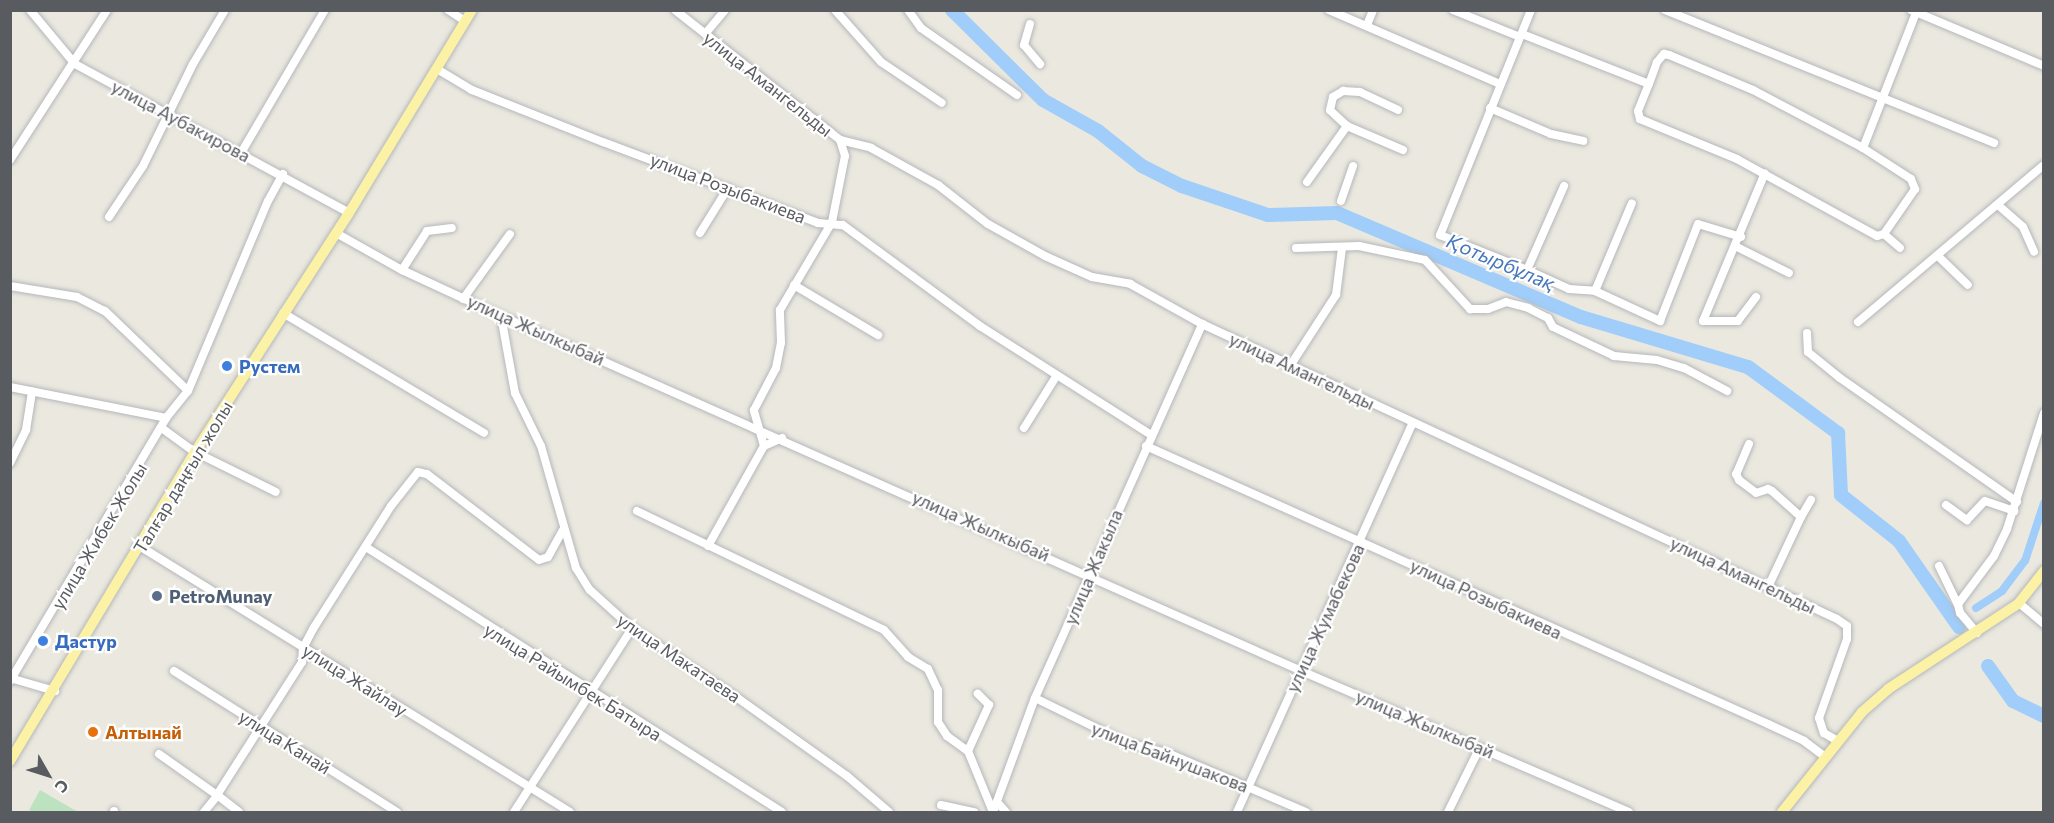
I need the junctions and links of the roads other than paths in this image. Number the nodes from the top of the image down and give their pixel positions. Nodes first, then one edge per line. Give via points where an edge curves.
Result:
1 (30, 10) edge
2 (107, 10) edge
3 (225, 10) edge
4 (325, 10) edge
5 (448, 10) edge
6 (472, 10) edge
7 (675, 10) edge
8 (725, 10) edge
9 (836, 10) edge
10 (908, 10) edge
11 (1329, 10) edge
12 (1373, 10) edge
13 (1453, 10) edge
14 (1531, 10) edge
15 (1665, 10) edge
16 (1915, 11) edge
17 (465, 21) junction
18 (1030, 24) dead end
19 (1367, 25) junction
20 (705, 34) junction
21 (1521, 36) junction
22 (75, 64) junction
23 (1040, 64) dead end
24 (2043, 66) edge
25 (437, 69) junction
26 (1500, 84) junction
27 (1648, 84) junction
28 (1017, 95) dead end
29 (1883, 98) junction
30 (942, 103) dead end
31 (1490, 108) junction
32 (1398, 110) dead end
33 (165, 116) junction
34 (1347, 126) junction
35 (840, 141) junction
36 (1583, 141) dead end
37 (1994, 143) dead end
38 (1863, 148) junction
39 (1403, 150) dead end
40 (241, 153) junction
41 (10, 160) edge
42 (2043, 165) edge
43 (1353, 166) dead end
44 (1765, 173) junction
45 (283, 174) junction
46 (1307, 182) dead end
47 (1564, 186) dead end
48 (728, 188) junction
49 (1341, 201) dead end
50 (1632, 203) dead end
51 (1998, 205) junction
52 (349, 213) junction
53 (110, 217) dead end
54 (832, 222) junction
55 (452, 228) dead end
56 (336, 233) junction
57 (700, 233) dead end
58 (510, 234) dead end
59 (1884, 234) junction
60 (1741, 237) junction
61 (1737, 247) junction
62 (1296, 248) dead end
63 (1342, 248) junction
64 (1900, 248) dead end
65 (2034, 252) dead end
66 (1939, 256) junction
67 (402, 270) junction
68 (1527, 270) junction
69 (1790, 273) dead end
70 (794, 285) junction
71 (1968, 285) dead end
72 (10, 286) edge
73 (1595, 291) junction
74 (1756, 297) dead end
75 (464, 298) junction
76 (283, 313) junction
77 (501, 316) junction
78 (1858, 322) dead end
79 (1202, 324) junction
80 (1806, 333) dead end
81 (878, 335) dead end
82 (1290, 366) junction
83 (1057, 375) junction
84 (10, 387) edge
85 (1727, 390) dead end
86 (32, 391) junction
87 (188, 392) junction
88 (2043, 413) edge
89 (166, 418) junction
90 (1413, 423) junction
91 (757, 427) junction
92 (1024, 428) dead end
93 (163, 429) junction
94 (484, 432) dead end
95 (1151, 435) junction
96 (782, 438) junction
97 (1749, 444) dead end
98 (764, 446) junction
99 (1146, 446) junction
100 (195, 452) junction
101 (10, 463) edge
102 (276, 492) dead end
103 (1811, 500) dead end
104 (2017, 502) junction
105 (1946, 505) dead end
106 (638, 511) dead end
107 (2014, 511) junction
108 (1801, 517) junction
109 (563, 530) junction
110 (1361, 542) junction
111 (708, 546) junction
112 (141, 547) junction
113 (366, 547) junction
114 (1939, 566) dead end
115 (2043, 571) edge
116 (1093, 576) junction
117 (1768, 587) junction
118 (2019, 603) junction
119 (1958, 605) junction
120 (2043, 624) edge
121 (632, 628) junction
122 (1977, 633) junction
123 (303, 648) junction
124 (174, 670) dead end
125 (1299, 670) junction
126 (11, 679) edge
127 (55, 691) junction
128 (590, 693) junction
129 (978, 694) dead end
130 (1035, 698) junction
131 (261, 727) junction
132 (1838, 741) junction
133 (1480, 747) junction
134 (968, 751) junction
135 (159, 754) dead end
136 (1824, 756) junction
137 (10, 761) edge
138 (1247, 786) junction
139 (529, 789) junction
140 (219, 797) junction
141 (997, 802) junction
142 (941, 805) dead end
143 (204, 813) edge
144 (239, 813) edge
145 (397, 813) edge
146 (514, 813) edge
147 (570, 813) edge
148 (782, 813) edge
149 (889, 813) edge
150 (974, 813) edge
151 (993, 813) edge
152 (1006, 813) edge
153 (1237, 813) edge
154 (1306, 813) edge
155 (1448, 813) edge
156 (1629, 813) edge
157 (1782, 813) edge

1 - 22 street, улица Аубакирова
2 - 22 street
3 - 33 street
4 - 40 street
5 - 17 street
6 - 17 main road, Талғар даңғыл жолы
7 - 20 street, улица Амангельды
8 - 20 street
9 - 30 street via 881,62
10 - 28 street via 921,28
11 - 19 street
12 - 19 street
13 - 21 street
14 - 21 street
15 - 29 street
16 - 24 street
16 - 29 street
17 - 25 main road, Талғар даңғыл жолы
18 - 23 street via 1024,45
19 - 26 street
20 - 35 street, улица Амангельды
21 - 26 street
21 - 27 street
22 - 33 street, улица Аубакирова
22 - 41 street
25 - 48 street, улица Розыбакиева via 472,90
25 - 52 main road, Талғар даңғыл жолы
26 - 31 street
27 - 38 street via 1657,62 1664,54 1669,55 1753,90
27 - 44 street via 1638,111 1640,119
29 - 37 street
29 - 38 street
31 - 36 street via 1551,134
31 - 68 street via 1440,235
32 - 34 street via 1360,92 1343,91 1333,97 1330,110
33 - 40 street, улица Аубакирова
33 - 53 street via 143,166
34 - 39 street
34 - 46 street
35 - 54 street via 845,156
35 - 79 street, улица Амангельды via 871,148 1045,256 1092,277 1130,284
38 - 59 street via 1915,183 1911,198
40 - 45 street, улица Аубакирова
42 - 51 street
43 - 49 street
44 - 59 street via 1870,233
44 - 60 street
45 - 52 street, улица Аубакирова
45 - 87 street, улица Жибек Жолы
47 - 68 street
48 - 54 street, улица Розыбакиева via 818,223
48 - 57 street
50 - 73 street
51 - 65 street via 2023,227
51 - 66 street
52 - 56 main road, Талғар даңғыл жолы
54 - 70 street
54 - 83 street, улица Розыбакиева via 861,236 980,326
55 - 67 street via 427,231
56 - 67 street, улица Жылкыбай
56 - 76 main road, Талғар даңғыл жолы
58 - 75 street
59 - 64 street
60 - 61 street
60 - 73 street via 1698,224 1660,321
61 - 69 street
61 - 74 street via 1703,321 1738,321
62 - 63 street
63 - 82 street via 1336,295
63 - 85 street via 1359,246 1425,260 1470,309 1488,309 1506,302 1528,308 1548,318 1554,327 1614,356 1656,360 1684,368
66 - 71 street
66 - 78 street
67 - 75 street, улица Жылкыбай
68 - 73 street via 1569,289
70 - 81 street
70 - 91 street via 780,310 781,344 776,368 754,410
72 - 87 street via 69,296 99,307 117,320
75 - 77 street, улица Жылкыбай
76 - 94 street
76 - 100 main road, Талғар даңғыл жолы
77 - 91 street, улица Жылкыбай
77 - 109 street, улица Макатаева via 515,393 541,446 564,516
79 - 82 street, улица Амангельды
79 - 95 street, улица Жакыла
80 - 104 street via 1808,352
82 - 90 street, улица Амангельды
83 - 92 street
83 - 95 street, улица Розыбакиева
84 - 86 street
86 - 89 street
86 - 101 street via 26,430
87 - 89 street, улица Жибек Жолы
88 - 104 street
89 - 93 street, улица Жибек Жолы
90 - 110 street, улица Жумабекова
90 - 117 street, улица Амангельды
91 - 96 street, улица Жылкыбай
91 - 98 street
93 - 100 street
93 - 126 street, улица Жибек Жолы
95 - 99 street, улица Жакыла
96 - 98 street
96 - 116 street, улица Жылкыбай
97 - 108 street via 1736,474 1739,480 1755,493 1772,491
98 - 111 street
99 - 110 street, улица Розыбакиева
99 - 116 street, улица Жакыла
100 - 102 street
100 - 112 main road, Талғар даңғыл жолы
103 - 108 street
104 - 107 street
105 - 107 street via 1967,520 1985,501
106 - 111 street
107 - 119 street via 1995,556
108 - 117 street
109 - 113 street via 548,557 539,560 427,474 418,472
109 - 121 street, улица Макатаева via 576,568 590,590
110 - 125 street, улица Жумабекова
110 - 136 street, улица Розыбакиева via 1768,724 1804,741
111 - 134 street via 884,630 908,657 928,669 938,690 938,722 947,736
112 - 123 street, улица Жайлау
112 - 127 main road, Талғар даңғыл жолы
113 - 123 street
113 - 128 street, улица Райымбек Батыра
114 - 119 street
115 - 118 main road
116 - 125 street, улица Жылкыбай
116 - 130 street, улица Жакыла
117 - 132 street, улица Амангельды via 1847,626 1847,639 1819,718 1824,733
118 - 120 street
118 - 122 main road
119 - 122 street
121 - 128 street
121 - 149 street, улица Макатаева via 847,776
122 - 132 main road via 1888,689
123 - 131 street via 302,662
123 - 139 street, улица Жайлау
124 - 131 street, улица Канай
125 - 133 street, улица Жылкыбай
125 - 138 street, улица Жумабекова
126 - 127 street
127 - 137 main road, Талғар даңғыл жолы
128 - 139 street
128 - 148 street, улица Райымбек Батыра
129 - 134 street via 989,705
130 - 138 street, улица Байнушакова via 1127,743 1170,754
130 - 141 street, улица Жакыла
131 - 140 street
131 - 145 street, улица Канай
132 - 136 main road
133 - 155 street
133 - 156 street, улица Жылкыбай
134 - 151 street
135 - 140 street
136 - 157 main road
138 - 153 street, улица Жумабекова
138 - 154 street, улица Байнушакова
139 - 146 street
139 - 147 street, улица Жайлау
140 - 143 street
140 - 144 street
141 - 151 street, улица Жакыла
141 - 152 street
142 - 150 street

